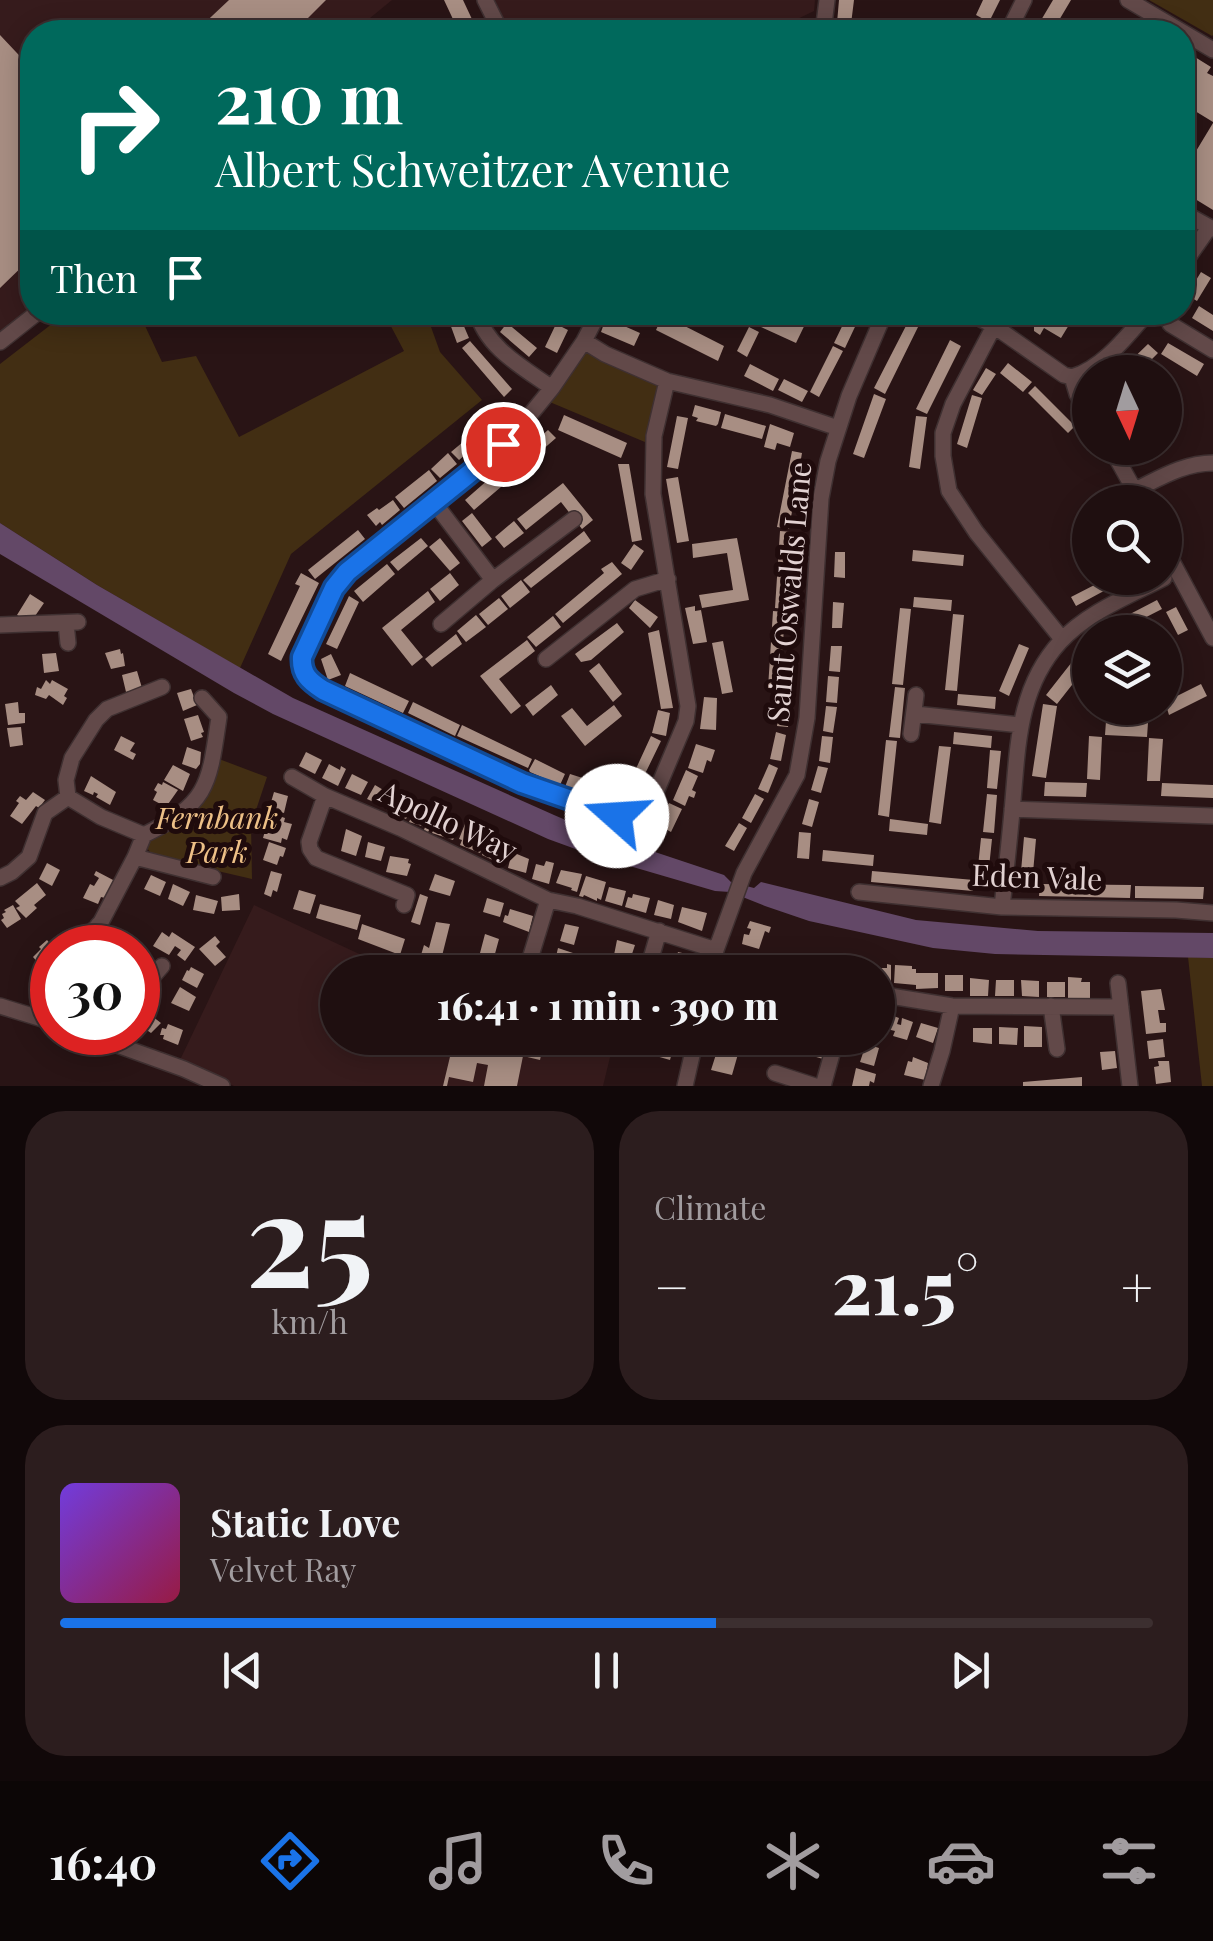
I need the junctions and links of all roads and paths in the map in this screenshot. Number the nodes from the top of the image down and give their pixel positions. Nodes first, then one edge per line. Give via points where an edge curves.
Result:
1 (1128, 0) edge
2 (1162, 20) edge
3 (22, 325) edge
4 (482, 325) edge
5 (592, 325) edge
6 (879, 325) edge
7 (1136, 325) edge
8 (1172, 325) edge
9 (994, 326) joint
10 (0, 342) edge
11 (584, 342) junction
12 (1213, 350) edge
13 (1106, 355) edge
14 (1072, 376) edge
15 (667, 380) junction
16 (552, 388) junction
17 (838, 428) junction
18 (1213, 463) edge
19 (1154, 485) edge
20 (432, 501) junction
21 (574, 520) dead end
22 (668, 579) junction
23 (493, 580) junction
24 (1131, 595) edge
25 (1182, 595) edge
26 (441, 624) dead end
27 (0, 625) edge
28 (1213, 638) edge
29 (1062, 639) junction
30 (68, 643) dead end
31 (557, 656) dead end
32 (162, 687) dead end
33 (916, 695) dead end
34 (202, 698) dead end
35 (915, 714) junction
36 (1020, 725) junction
37 (911, 734) dead end
38 (292, 777) dead end
39 (325, 796) junction
40 (68, 798) junction
41 (1012, 810) junction
42 (1213, 816) edge
43 (144, 834) junction
44 (136, 857) junction
45 (213, 877) dead end
46 (0, 878) edge
47 (859, 892) dead end
48 (548, 900) junction
49 (404, 905) dead end
50 (1002, 907) junction
51 (1213, 912) edge
52 (99, 925) edge
53 (660, 931) junction
54 (716, 950) junction
55 (531, 955) edge
56 (653, 955) edge
57 (715, 955) edge
58 (1118, 982) dead end
59 (895, 997) edge
60 (0, 1006) edge
61 (952, 1006) junction
62 (1051, 1006) junction
63 (1121, 1007) junction
64 (30, 1015) edge
65 (1057, 1049) dead end
66 (143, 1055) edge
67 (692, 1055) edge
68 (832, 1055) edge
69 (775, 1073) dead end
70 (222, 1086) edge
71 (684, 1086) edge
72 (815, 1086) edge
73 (824, 1086) edge
74 (931, 1086) edge
75 (1130, 1086) edge

1 - 2 street
3 - 10 street
4 - 16 street via 500,349
5 - 11 street
6 - 17 street, Saint Oswalds Lane
7 - 13 street
8 - 12 street
9 - 14 street
9 - 29 street via 943,433 949,491
11 - 15 street
11 - 16 street
15 - 17 street
15 - 22 street via 652,467
16 - 20 street via 485,461
17 - 54 street, Saint Oswalds Lane via 820,498 797,775 744,873
18 - 19 street via 1176,470
20 - 22 street via 334,588 302,657 304,673 323,690 522,783 617,816 651,804 686,721
20 - 23 street
21 - 23 street
22 - 31 street via 635,589
23 - 26 street
24 - 29 street
25 - 28 street
27 - 30 street via 72,622
29 - 36 street via 1034,680
32 - 40 street via 96,720 72,758
33 - 35 street
34 - 43 street via 225,715 201,793 183,814
35 - 36 street
35 - 37 street
36 - 41 street
38 - 39 street, Apollo Way
39 - 48 street, Apollo Way
39 - 49 street via 310,842 316,858 407,896
40 - 43 street
40 - 46 street via 45,813 29,857
41 - 42 street
41 - 50 street
43 - 44 street
44 - 45 street
44 - 52 street
47 - 50 street, Eden Vale
48 - 53 street, Apollo Way
48 - 55 street
50 - 51 street, Eden Vale
53 - 54 street, Apollo Way
53 - 56 street
54 - 57 street, Saint Oswalds Lane
58 - 63 street
59 - 61 street
60 - 64 street
61 - 62 street
61 - 74 street
62 - 63 street
62 - 65 street
63 - 75 street
66 - 70 street
67 - 71 street
68 - 73 street
69 - 72 street

